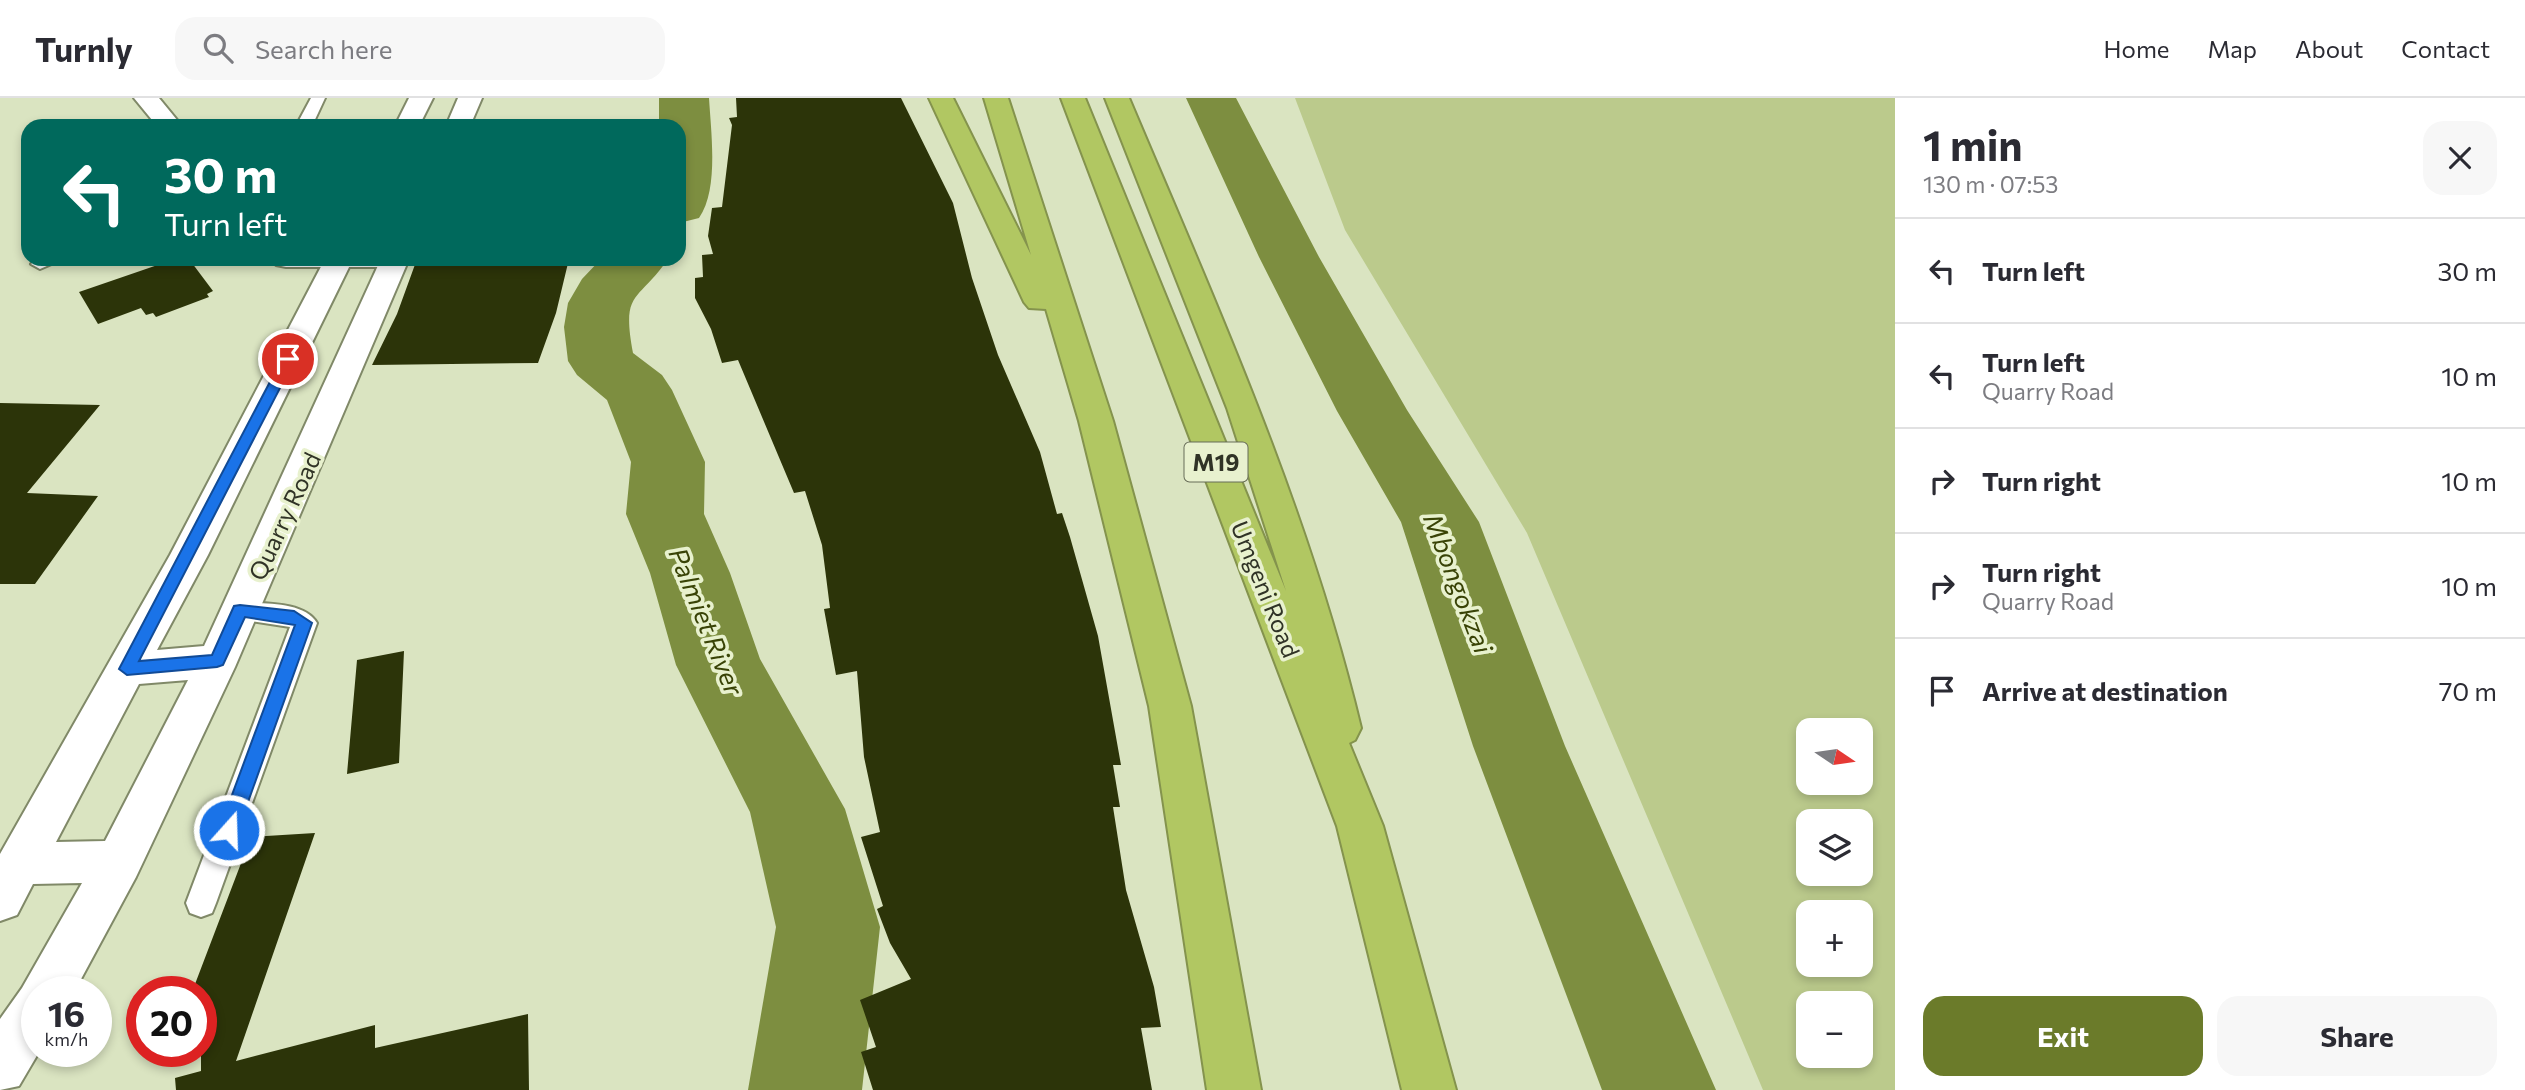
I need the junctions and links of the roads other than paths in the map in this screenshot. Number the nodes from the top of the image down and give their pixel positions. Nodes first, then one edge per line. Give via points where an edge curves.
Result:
1 (146, 98) edge
2 (318, 98) edge
3 (421, 98) edge
4 (470, 98) edge
5 (941, 98) edge
6 (996, 98) edge
7 (1073, 98) edge
8 (1117, 98) edge
9 (164, 119) edge
10 (308, 119) edge
11 (410, 119) edge
12 (460, 119) edge
13 (335, 266) edge
14 (392, 266) edge
15 (1096, 421) junction
16 (240, 611) junction
17 (217, 661) junction
18 (127, 669) junction
19 (1360, 826) junction
20 (120, 862) junction
21 (11, 881) edge
22 (201, 903) dead end
23 (56, 976) edge
24 (21, 1033) edge
25 (0, 1067) edge
26 (1234, 1090) edge
27 (1429, 1090) edge

1 - 9 street
2 - 10 lane
3 - 11 street
4 - 12 street
5 - 15 highway
6 - 15 highway
7 - 19 highway, Umgeni Road / M19
8 - 19 highway via 1293,546 1327,662
13 - 18 street
14 - 16 street, Quarry Road via 316,448
15 - 26 highway via 1170,706
16 - 17 street, Quarry Road
16 - 22 lane via 294,617 304,623
17 - 18 street
17 - 20 street, Quarry Road
18 - 21 street
19 - 27 highway, Umgeni Road / M19
20 - 21 street
20 - 23 street, Quarry Road
24 - 25 street

